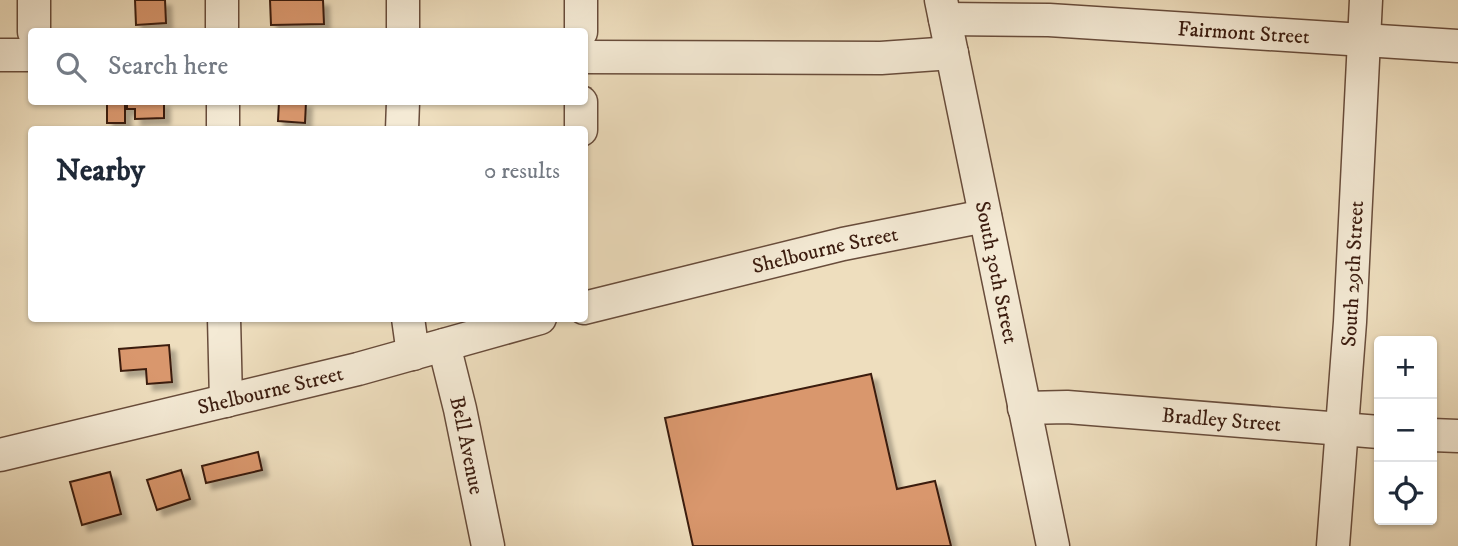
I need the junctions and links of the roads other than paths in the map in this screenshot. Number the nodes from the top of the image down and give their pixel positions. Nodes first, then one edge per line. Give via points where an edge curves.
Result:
1 (34, 0) edge
2 (222, 0) edge
3 (403, 0) edge
4 (580, 0) edge
5 (1366, 0) edge
6 (943, 10) edge
7 (34, 28) edge
8 (222, 28) edge
9 (403, 28) edge
10 (581, 28) edge
11 (1363, 41) junction
12 (1458, 46) edge
13 (952, 53) junction
14 (0, 55) edge
15 (28, 55) edge
16 (588, 57) edge
17 (223, 105) edge
18 (403, 105) edge
19 (581, 105) edge
20 (223, 126) edge
21 (402, 126) edge
22 (581, 126) edge
23 (985, 216) junction
24 (588, 307) edge
25 (224, 322) edge
26 (409, 322) edge
27 (526, 322) edge
28 (444, 345) junction
29 (413, 354) junction
30 (226, 401) junction
31 (1024, 408) junction
32 (1342, 431) junction
33 (1374, 432) edge
34 (1437, 435) edge
35 (1458, 436) edge
36 (0, 455) edge
37 (488, 546) edge
38 (1053, 546) edge
39 (1333, 546) edge

1 - 7 street
2 - 8 street
3 - 9 street
4 - 10 street
5 - 11 street, South 29th Street
6 - 11 street, Fairmont Street
6 - 13 street, South 30th Street
11 - 12 street, Fairmont Street
11 - 32 street, South 29th Street
13 - 16 street via 881,58
13 - 23 street, South 30th Street
14 - 15 street
17 - 20 street
18 - 21 street
19 - 22 street
23 - 24 street, Shelbourne Street via 843,244
23 - 31 street, South 30th Street
25 - 30 street
26 - 29 street
27 - 28 street, Shelbourne Street
28 - 29 street, Shelbourne Street
28 - 37 street, Bell Avenue
29 - 30 street, Shelbourne Street
30 - 36 street, Shelbourne Street
31 - 32 street, Bradley Street via 1062,407
31 - 38 street, South 30th Street
32 - 33 street, Bradley Street
32 - 39 street, South 29th Street
34 - 35 street

